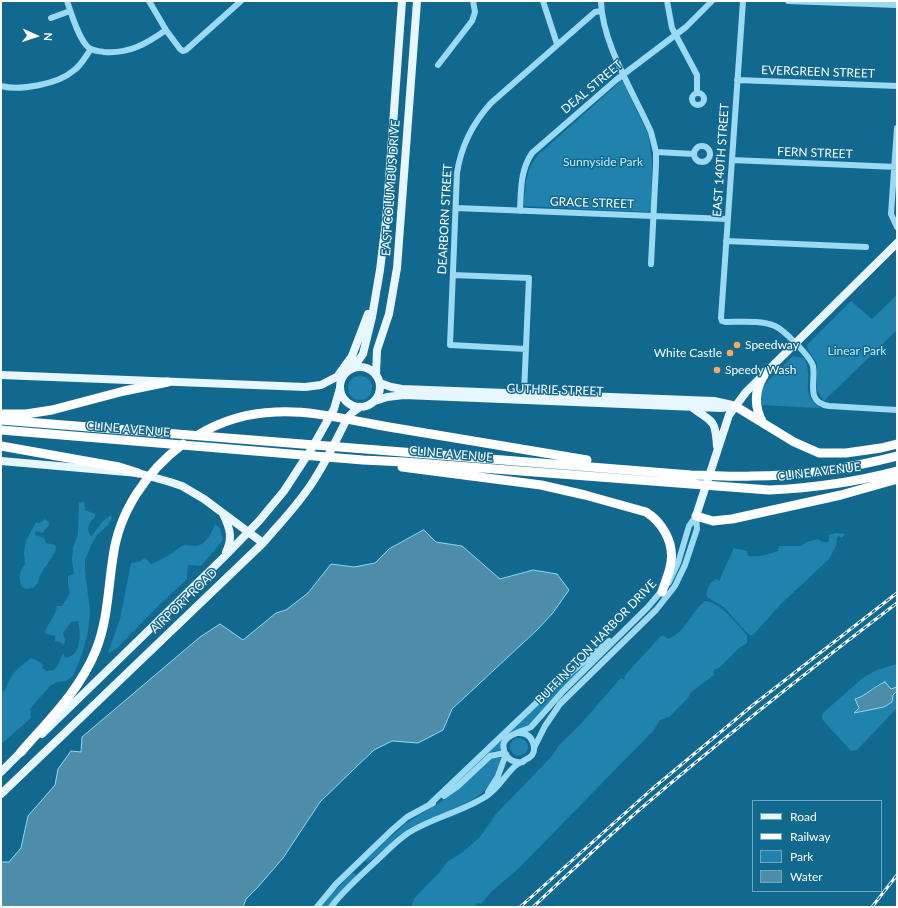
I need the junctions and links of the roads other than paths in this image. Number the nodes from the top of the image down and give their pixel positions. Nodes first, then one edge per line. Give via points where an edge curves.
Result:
1 (67, 1) edge
2 (149, 1) edge
3 (241, 1) edge
4 (402, 1) edge
5 (417, 1) edge
6 (473, 1) edge
7 (543, 1) edge
8 (600, 1) edge
9 (667, 1) edge
10 (712, 1) edge
11 (743, 1) edge
12 (788, 1) edge
13 (897, 6) edge
14 (70, 11) junction
15 (601, 11) junction
16 (51, 18) dead end
17 (166, 30) junction
18 (676, 35) junction
19 (557, 44) junction
20 (91, 49) junction
21 (438, 65) dead end
22 (624, 74) junction
23 (737, 80) junction
24 (1, 86) edge
25 (897, 86) edge
26 (697, 93) dead end
27 (897, 128) edge
28 (656, 152) junction
29 (694, 154) dead end
30 (732, 160) junction
31 (896, 167) edge
32 (456, 208) junction
33 (520, 211) junction
34 (653, 216) junction
35 (727, 219) junction
36 (897, 227) edge
37 (726, 241) junction
38 (897, 243) edge
39 (866, 248) dead end
40 (651, 264) dead end
41 (453, 275) junction
42 (373, 309) junction
43 (795, 344) junction
44 (526, 349) junction
45 (351, 370) junction
46 (1, 375) edge
47 (376, 375) junction
48 (764, 375) junction
49 (335, 379) junction
50 (168, 382) junction
51 (380, 383) junction
52 (340, 388) junction
53 (524, 394) junction
54 (375, 400) junction
55 (643, 402) junction
56 (735, 406) junction
57 (360, 407) junction
58 (693, 407) junction
59 (897, 410) edge
60 (1, 414) edge
61 (1, 420) edge
62 (763, 422) junction
63 (1, 430) edge
64 (897, 444) edge
65 (1, 446) edge
66 (718, 450) junction
67 (897, 456) edge
68 (363, 460) junction
69 (1, 461) edge
70 (641, 470) junction
71 (897, 471) edge
72 (138, 473) junction
73 (897, 479) edge
74 (222, 512) junction
75 (696, 516) junction
76 (248, 533) junction
77 (262, 543) junction
78 (224, 558) junction
79 (662, 592) junction
80 (629, 625) junction
81 (518, 732) junction
82 (534, 748) junction
83 (21, 752) junction
84 (505, 753) junction
85 (523, 762) junction
86 (1, 772) edge
87 (1, 794) edge
88 (480, 800) junction
89 (430, 804) junction
90 (317, 907) edge
91 (331, 907) edge

1 - 14 street
2 - 17 street
3 - 17 street via 186,50 180,50
4 - 42 main road, EAST COLUMBUS DRIVE via 386,221
5 - 47 main road, EAST COLUMBUS DRIVE via 397,268 389,314 377,350
6 - 21 street via 475,12 472,21
7 - 19 street
8 - 15 street
9 - 18 street via 671,25
10 - 18 street, DEAL STREET
11 - 23 street, EAST 140TH STREET
12 - 13 street
14 - 16 street
14 - 20 street via 84,41
15 - 19 street, DEARBORN STREET via 595,12
15 - 22 street via 608,40
17 - 20 street via 147,44 132,50 110,52
18 - 22 street, DEAL STREET
18 - 26 street via 697,75
19 - 32 street, DEARBORN STREET via 491,103 471,129 459,161
20 - 24 street via 79,66 55,81 12,88
22 - 28 street via 651,132
22 - 33 street, DEAL STREET via 532,153 523,173
23 - 25 street, EVERGREEN STREET
23 - 30 street, EAST 140TH STREET
27 - 31 street
28 - 29 street
28 - 34 street
30 - 31 street, FERN STREET
30 - 35 street, EAST 140TH STREET
31 - 36 street via 891,214
32 - 33 street, GRACE STREET
32 - 41 street, DEARBORN STREET
33 - 34 street, GRACE STREET
34 - 35 street, GRACE STREET
34 - 40 street
35 - 37 street, EAST 140TH STREET
37 - 39 street
37 - 43 street, EAST 140TH STREET via 722,321 771,325 782,331
38 - 43 main road
41 - 44 street via 528,278
41 - 44 street, DEARBORN STREET via 450,345
42 - 45 main road, EAST COLUMBUS DRIVE via 363,354
42 - 49 main road via 368,315 352,356
43 - 48 main road
43 - 59 street via 811,362 813,392 822,405
44 - 53 street
45 - 47 main road via 365,368
45 - 49 main road
45 - 52 main road via 342,378
46 - 50 main road
47 - 51 main road
48 - 56 main road
48 - 62 highway via 755,400
49 - 50 main road via 306,387
50 - 60 highway via 52,410
51 - 53 main road, GUTHRIE STREET via 402,389
51 - 54 main road via 380,393
52 - 57 main road via 345,401 354,407
52 - 76 main road, AIRPORT ROAD via 334,409 297,472
53 - 55 main road, GUTHRIE STREET
54 - 55 main road, GUTHRIE STREET via 416,395
54 - 57 main road via 370,405
55 - 56 main road, GUTHRIE STREET via 719,401
55 - 58 main road, GUTHRIE STREET
56 - 58 main road, GUTHRIE STREET
56 - 62 highway
56 - 66 main road via 729,415
57 - 77 main road, AIRPORT ROAD via 348,417 315,480
58 - 66 main road via 714,424
61 - 70 highway, CLINE AVENUE
62 - 64 highway via 794,442 819,452 846,453
63 - 68 highway, CLINE AVENUE
65 - 72 highway via 119,467
66 - 75 main road
67 - 70 highway, CLINE AVENUE via 820,471 752,476 691,475
68 - 71 highway, CLINE AVENUE via 769,490 844,482
68 - 79 highway via 379,465 541,485 646,512 668,538 670,569
69 - 72 main road
70 - 83 highway via 310,413 266,413 248,416 200,433 174,451 156,468 137,494 124,518 116,542 105,616 94,655 74,690
72 - 74 main road via 182,486
73 - 75 highway via 841,495 732,519 713,520
74 - 76 main road
74 - 78 main road via 231,533
75 - 79 street, BUFFINGTON HARBOR DRIVE via 689,526 674,572
75 - 82 street, BUFFINGTON HARBOR DRIVE via 697,529 685,566 668,595 656,610 560,704 547,722
76 - 77 main road
76 - 78 main road, AIRPORT ROAD
77 - 87 main road, AIRPORT ROAD
78 - 83 main road, AIRPORT ROAD
79 - 80 street, BUFFINGTON HARBOR DRIVE
80 - 81 street, BUFFINGTON HARBOR DRIVE via 531,727
80 - 89 street via 553,687
81 - 82 street via 531,738
81 - 84 street via 512,734 505,742
82 - 85 street via 531,757
83 - 86 main road, AIRPORT ROAD
84 - 85 street via 513,761
84 - 88 street via 498,776
84 - 89 street via 490,756 458,786
85 - 88 street via 513,768 496,788
88 - 91 street via 418,827 408,834 367,869
89 - 90 street via 407,817 392,830 336,884

